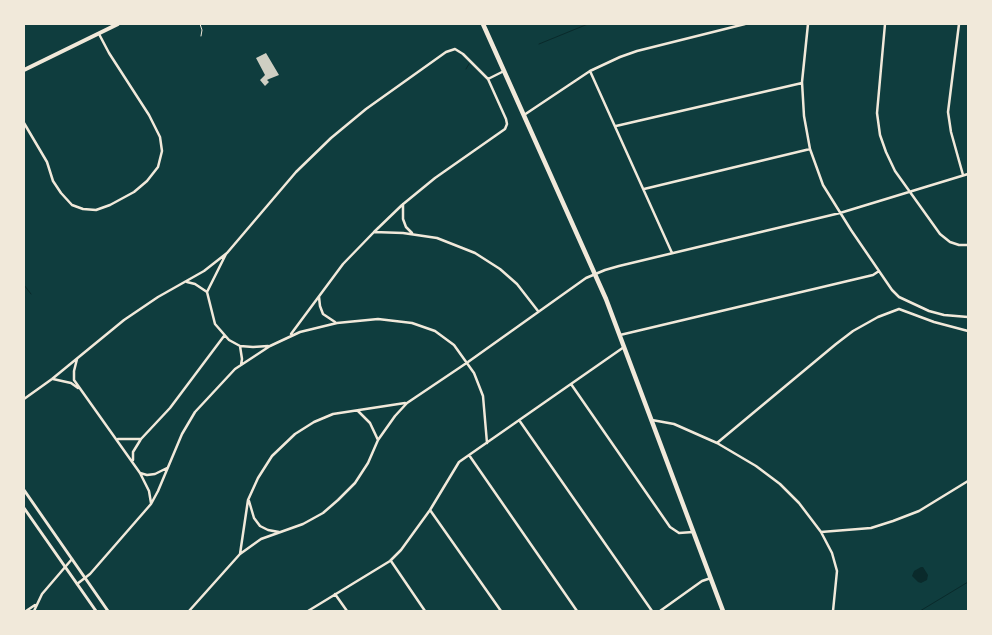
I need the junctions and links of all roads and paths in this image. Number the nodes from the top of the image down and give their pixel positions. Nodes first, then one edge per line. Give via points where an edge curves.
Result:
1 (118, 24) edge
2 (200, 24) edge
3 (484, 24) edge
4 (745, 24) edge
5 (808, 24) edge
6 (886, 24) edge
7 (959, 24) edge
8 (99, 34) junction
9 (201, 36) dead end
10 (24, 70) edge
11 (504, 71) junction
12 (590, 71) junction
13 (488, 79) junction
14 (802, 82) junction
15 (524, 115) junction
16 (24, 123) edge
17 (616, 126) junction
18 (810, 149) junction
19 (968, 174) edge
20 (963, 175) junction
21 (644, 189) junction
22 (910, 192) junction
23 (404, 204) junction
24 (840, 213) junction
25 (374, 232) junction
26 (413, 234) junction
27 (968, 245) edge
28 (227, 253) junction
29 (672, 253) junction
30 (879, 271) junction
31 (596, 273) junction
32 (186, 282) junction
33 (207, 292) junction
34 (320, 295) junction
35 (538, 311) junction
36 (968, 317) edge
37 (337, 323) junction
38 (968, 331) edge
39 (620, 335) junction
40 (224, 336) junction
41 (290, 336) junction
42 (240, 346) junction
43 (270, 346) junction
44 (624, 347) junction
45 (77, 358) junction
46 (468, 362) junction
47 (241, 365) junction
48 (52, 379) junction
49 (571, 384) junction
50 (80, 389) junction
51 (24, 399) edge
52 (407, 403) junction
53 (358, 411) junction
54 (519, 420) junction
55 (652, 420) junction
56 (141, 439) junction
57 (118, 440) junction
58 (378, 440) junction
59 (487, 443) junction
60 (718, 443) junction
61 (469, 455) junction
62 (133, 462) junction
63 (167, 468) junction
64 (140, 472) junction
65 (968, 481) edge
66 (24, 490) edge
67 (248, 500) junction
68 (151, 504) junction
69 (24, 508) edge
70 (430, 510) junction
71 (281, 532) junction
72 (693, 532) junction
73 (821, 532) junction
74 (240, 554) junction
75 (72, 558) junction
76 (390, 561) junction
77 (64, 566) junction
78 (85, 578) junction
79 (711, 578) junction
80 (77, 584) junction
81 (335, 594) junction
82 (36, 604) junction
83 (26, 611) edge
84 (34, 611) edge
85 (96, 611) edge
86 (108, 611) edge
87 (189, 611) edge
88 (308, 611) edge
89 (347, 611) edge
90 (425, 611) edge
91 (501, 611) edge
92 (577, 611) edge
93 (652, 611) edge
94 (660, 611) edge
95 (724, 611) edge
96 (833, 611) edge

1 - 8 main road
2 - 9 lane
3 - 11 main road
4 - 12 street via 637,51
5 - 14 street
6 - 22 street via 876,113 880,135 894,171
7 - 20 street via 948,112 950,132
8 - 10 main road
8 - 16 street via 160,137 162,151 158,167 147,181 134,192 96,210 72,205 61,193
11 - 13 street
11 - 15 main road
12 - 15 street
12 - 17 street
13 - 23 street via 506,118 506,127
13 - 28 street via 458,51 450,49 366,109 332,138 296,172
14 - 17 street
14 - 18 street
15 - 31 main road
17 - 21 street
18 - 21 street
18 - 24 street via 823,185
19 - 20 street
20 - 22 street
21 - 29 street
22 - 24 street
22 - 27 street via 940,234 950,242
23 - 25 street
23 - 26 street via 403,219
24 - 29 street
24 - 30 street
25 - 26 street
25 - 34 street
26 - 35 street via 437,238 475,253 518,284
28 - 32 street
28 - 33 street
29 - 31 street
30 - 36 street via 892,290 911,304 944,315
30 - 39 street
31 - 35 street
31 - 39 main road
32 - 33 street
32 - 45 street via 132,314
33 - 40 street via 215,324
34 - 37 street via 323,314
34 - 41 street
35 - 46 street
37 - 41 street
37 - 46 street via 378,319 424,326 454,345
38 - 60 street via 898,309 878,317 836,344
39 - 44 main road
40 - 42 street
40 - 56 street via 170,408
41 - 43 street
42 - 43 street
42 - 47 street
43 - 47 street
44 - 49 street
44 - 55 main road
45 - 48 street
45 - 50 street via 74,380
46 - 52 street
46 - 59 street via 483,396
47 - 63 street via 195,412
48 - 50 street via 71,383
48 - 51 street
49 - 54 street
49 - 72 street via 670,527 679,533
50 - 57 street
52 - 53 street
52 - 58 street
53 - 58 street via 370,423
53 - 67 street via 333,414 295,434 272,456
54 - 59 street
54 - 93 street
55 - 60 street via 674,424
55 - 72 main road
56 - 57 street
56 - 62 street via 133,452
57 - 62 street
58 - 71 street via 355,483 340,498 323,513
59 - 61 street
60 - 73 street via 780,484
61 - 70 street via 456,466
61 - 92 street
62 - 64 street
63 - 64 street via 155,474
63 - 68 street
64 - 68 street
65 - 73 street via 925,508 893,521 871,528
66 - 75 street
67 - 71 street via 260,526
67 - 74 street
68 - 78 street
69 - 77 street
70 - 76 street
70 - 91 street
71 - 74 street via 261,539
72 - 79 main road
73 - 96 street via 837,572
74 - 87 street
75 - 77 street
75 - 78 street
76 - 81 street
76 - 90 street
77 - 80 street
77 - 82 street
78 - 80 street
78 - 86 street
79 - 94 street
79 - 95 main road
80 - 85 street
81 - 88 street
81 - 89 street
82 - 83 street
82 - 84 street

